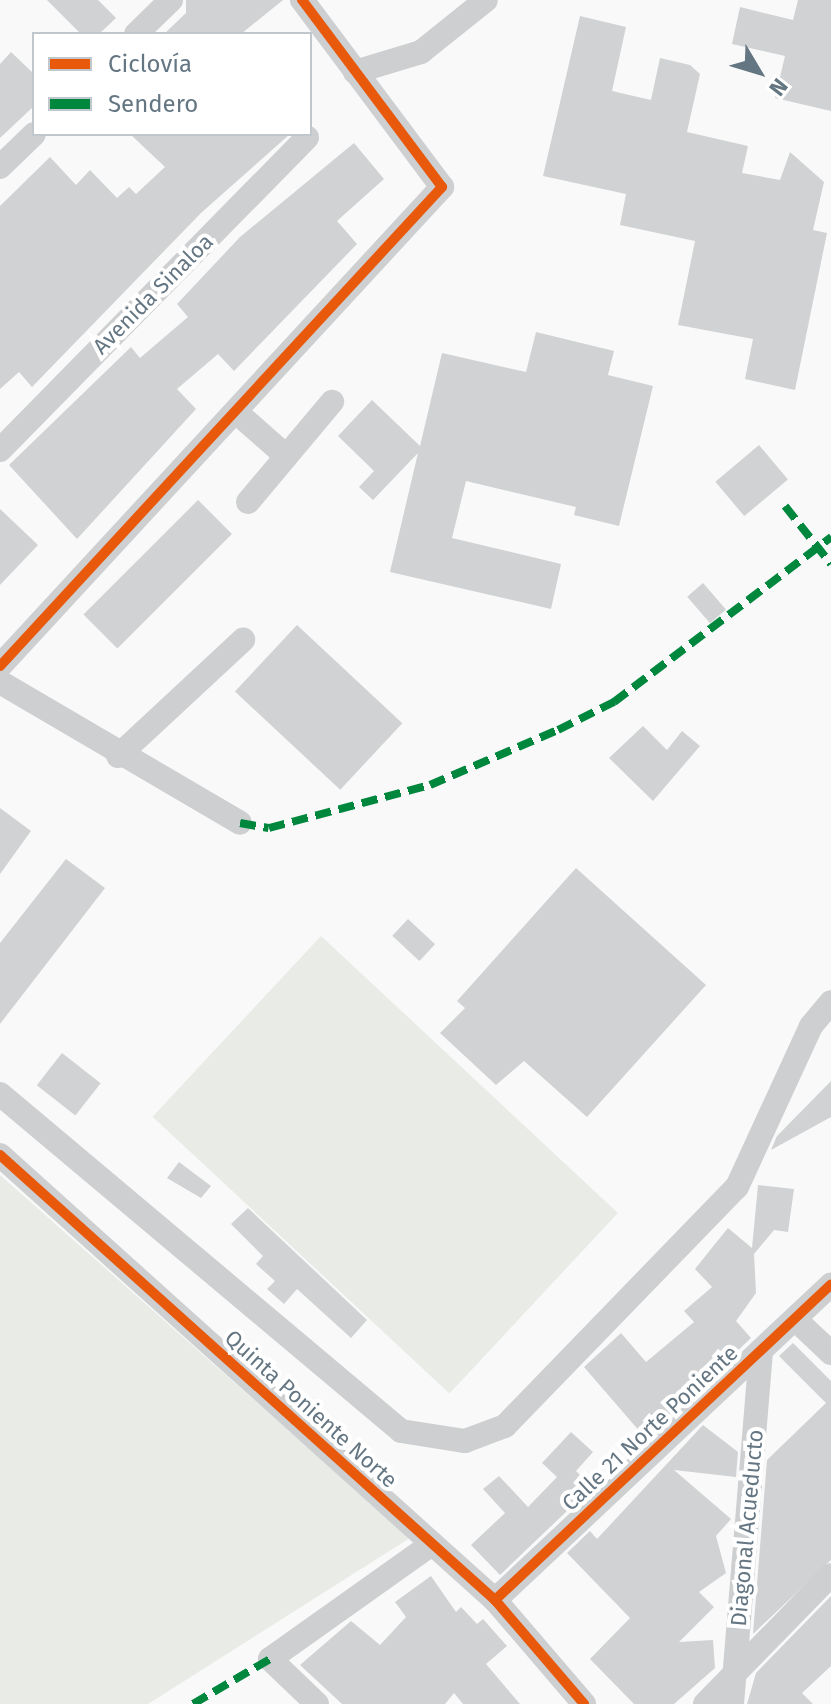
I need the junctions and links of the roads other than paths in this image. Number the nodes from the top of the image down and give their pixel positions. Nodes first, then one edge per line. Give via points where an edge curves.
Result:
1 (171, 0) edge
2 (302, 0) edge
3 (486, 0) edge
4 (138, 32) edge
5 (355, 72) junction
6 (32, 136) edge
7 (307, 138) dead end
8 (0, 167) edge
9 (332, 402) dead end
10 (236, 412) junction
11 (4, 439) edge
12 (286, 456) junction
13 (248, 502) dead end
14 (243, 640) dead end
15 (0, 666) edge
16 (0, 682) edge
17 (118, 756) junction
18 (240, 823) dead end
19 (831, 1002) edge
20 (0, 1094) edge
21 (0, 1155) edge
22 (831, 1284) edge
23 (796, 1320) junction
24 (761, 1352) junction
25 (831, 1353) edge
26 (432, 1544) junction
27 (831, 1575) edge
28 (495, 1600) junction
29 (735, 1671) junction
30 (317, 1704) edge
31 (584, 1704) edge
32 (705, 1704) edge
33 (732, 1704) edge

1 - 4 street
2 - 5 street
3 - 5 street via 421,52
5 - 10 street via 442,187
6 - 8 street
7 - 11 street, Avenida Sinaloa
9 - 12 street
10 - 12 street
10 - 15 street
12 - 13 street
14 - 17 street
16 - 17 street
17 - 18 street
19 - 20 street via 811,1026 737,1187 505,1426 465,1441 401,1431
21 - 26 street, Quinta Poniente Norte
22 - 23 street, Calle 21 Norte Poniente
23 - 24 street, Calle 21 Norte Poniente
23 - 25 street
24 - 28 street, Calle 21 Norte Poniente
24 - 29 street, Diagonal Acueducto
26 - 28 street, Quinta Poniente Norte
26 - 30 street via 270,1659
27 - 29 street
28 - 31 street, Quinta Poniente Norte
29 - 32 street
29 - 33 street, Diagonal Acueducto

